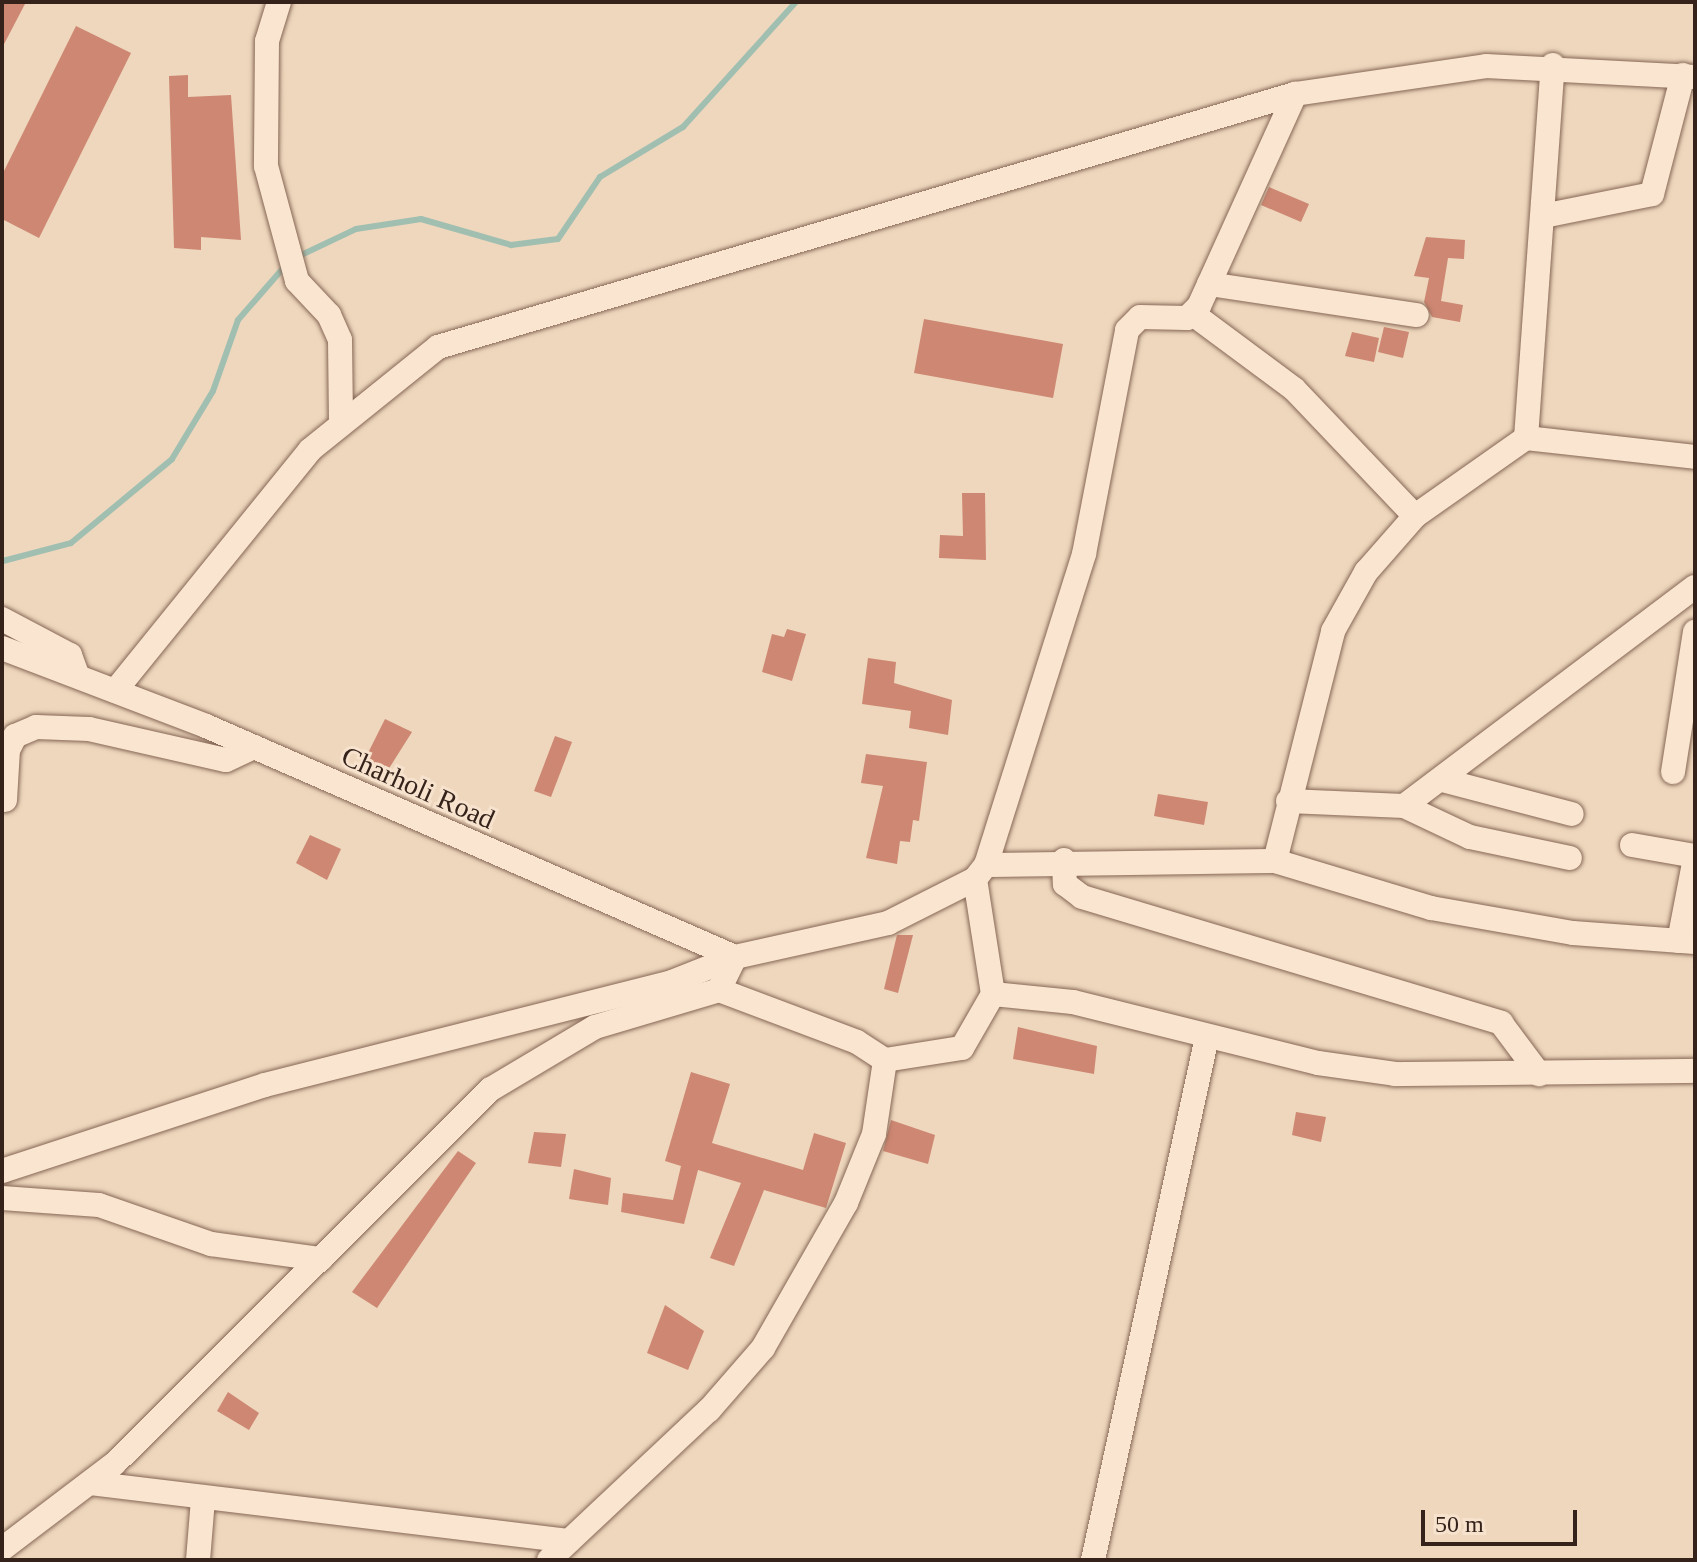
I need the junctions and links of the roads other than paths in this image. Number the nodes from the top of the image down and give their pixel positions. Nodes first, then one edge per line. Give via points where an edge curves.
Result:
1 (279, 2) edge
2 (1553, 65) junction
3 (1689, 76) edge
4 (1295, 94) junction
5 (1543, 216) junction
6 (1209, 284) junction
7 (1193, 314) junction
8 (1417, 315) dead end
9 (341, 418) junction
10 (1526, 438) junction
11 (1695, 457) edge
12 (1415, 516) junction
13 (1695, 587) edge
14 (2, 619) edge
15 (1695, 632) edge
16 (2, 648) edge
17 (77, 674) junction
18 (115, 691) junction
19 (254, 747) junction
20 (1673, 772) dead end
21 (1442, 780) junction
22 (5, 800) dead end
23 (1288, 801) junction
24 (1404, 806) junction
25 (1572, 814) dead end
26 (1632, 845) dead end
27 (1695, 857) edge
28 (1570, 858) dead end
29 (1064, 860) junction
30 (1275, 861) junction
31 (980, 872) junction
32 (1687, 942) edge
33 (735, 957) junction
34 (719, 990) junction
35 (993, 994) junction
36 (1207, 1037) junction
37 (885, 1060) junction
38 (1695, 1071) edge
39 (1539, 1074) junction
40 (2, 1171) edge
41 (2, 1198) edge
42 (321, 1259) junction
43 (90, 1483) junction
44 (203, 1499) junction
45 (568, 1541) junction
46 (2, 1549) edge
47 (198, 1560) edge
48 (549, 1560) edge
49 (1093, 1560) edge

1 - 9 street via 267,41 266,166 297,281 340,340
2 - 3 street
2 - 4 street via 1387,76
2 - 5 street
3 - 5 street via 1652,194
4 - 6 street
4 - 9 street via 519,317 438,347
5 - 10 street
6 - 7 street
6 - 8 street
7 - 12 street via 1294,389
7 - 31 street via 1140,317 1127,330 1084,554
9 - 18 street
10 - 11 street
10 - 12 street
12 - 23 street via 1366,572 1333,631
13 - 21 street
14 - 17 street, Charholi Road via 70,655
15 - 20 street
16 - 17 street, Charholi Road
17 - 18 street, Charholi Road
18 - 19 street, Charholi Road
19 - 22 street via 226,760 89,729 36,727 15,736 8,750
19 - 33 street, Charholi Road
21 - 24 street
21 - 25 street
23 - 24 street
23 - 30 street
24 - 28 street via 1470,837
26 - 27 street
27 - 32 street
29 - 30 street
29 - 31 street
29 - 39 street via 1065,884 1082,897 1501,1023
30 - 32 street via 1431,908 1573,933
31 - 33 street via 888,923
31 - 35 street
33 - 34 street
33 - 40 street via 672,982 265,1085
34 - 37 street via 857,1042
34 - 42 street via 595,1027 491,1089
35 - 36 street via 1073,1002
35 - 37 street via 962,1048
36 - 39 street via 1382,1073
36 - 49 street
37 - 45 street via 874,1134 846,1203 763,1348 709,1410
38 - 39 street
41 - 42 street via 99,1205 211,1244
42 - 43 street
43 - 44 street
43 - 46 street
44 - 45 street
44 - 47 street
45 - 48 street

